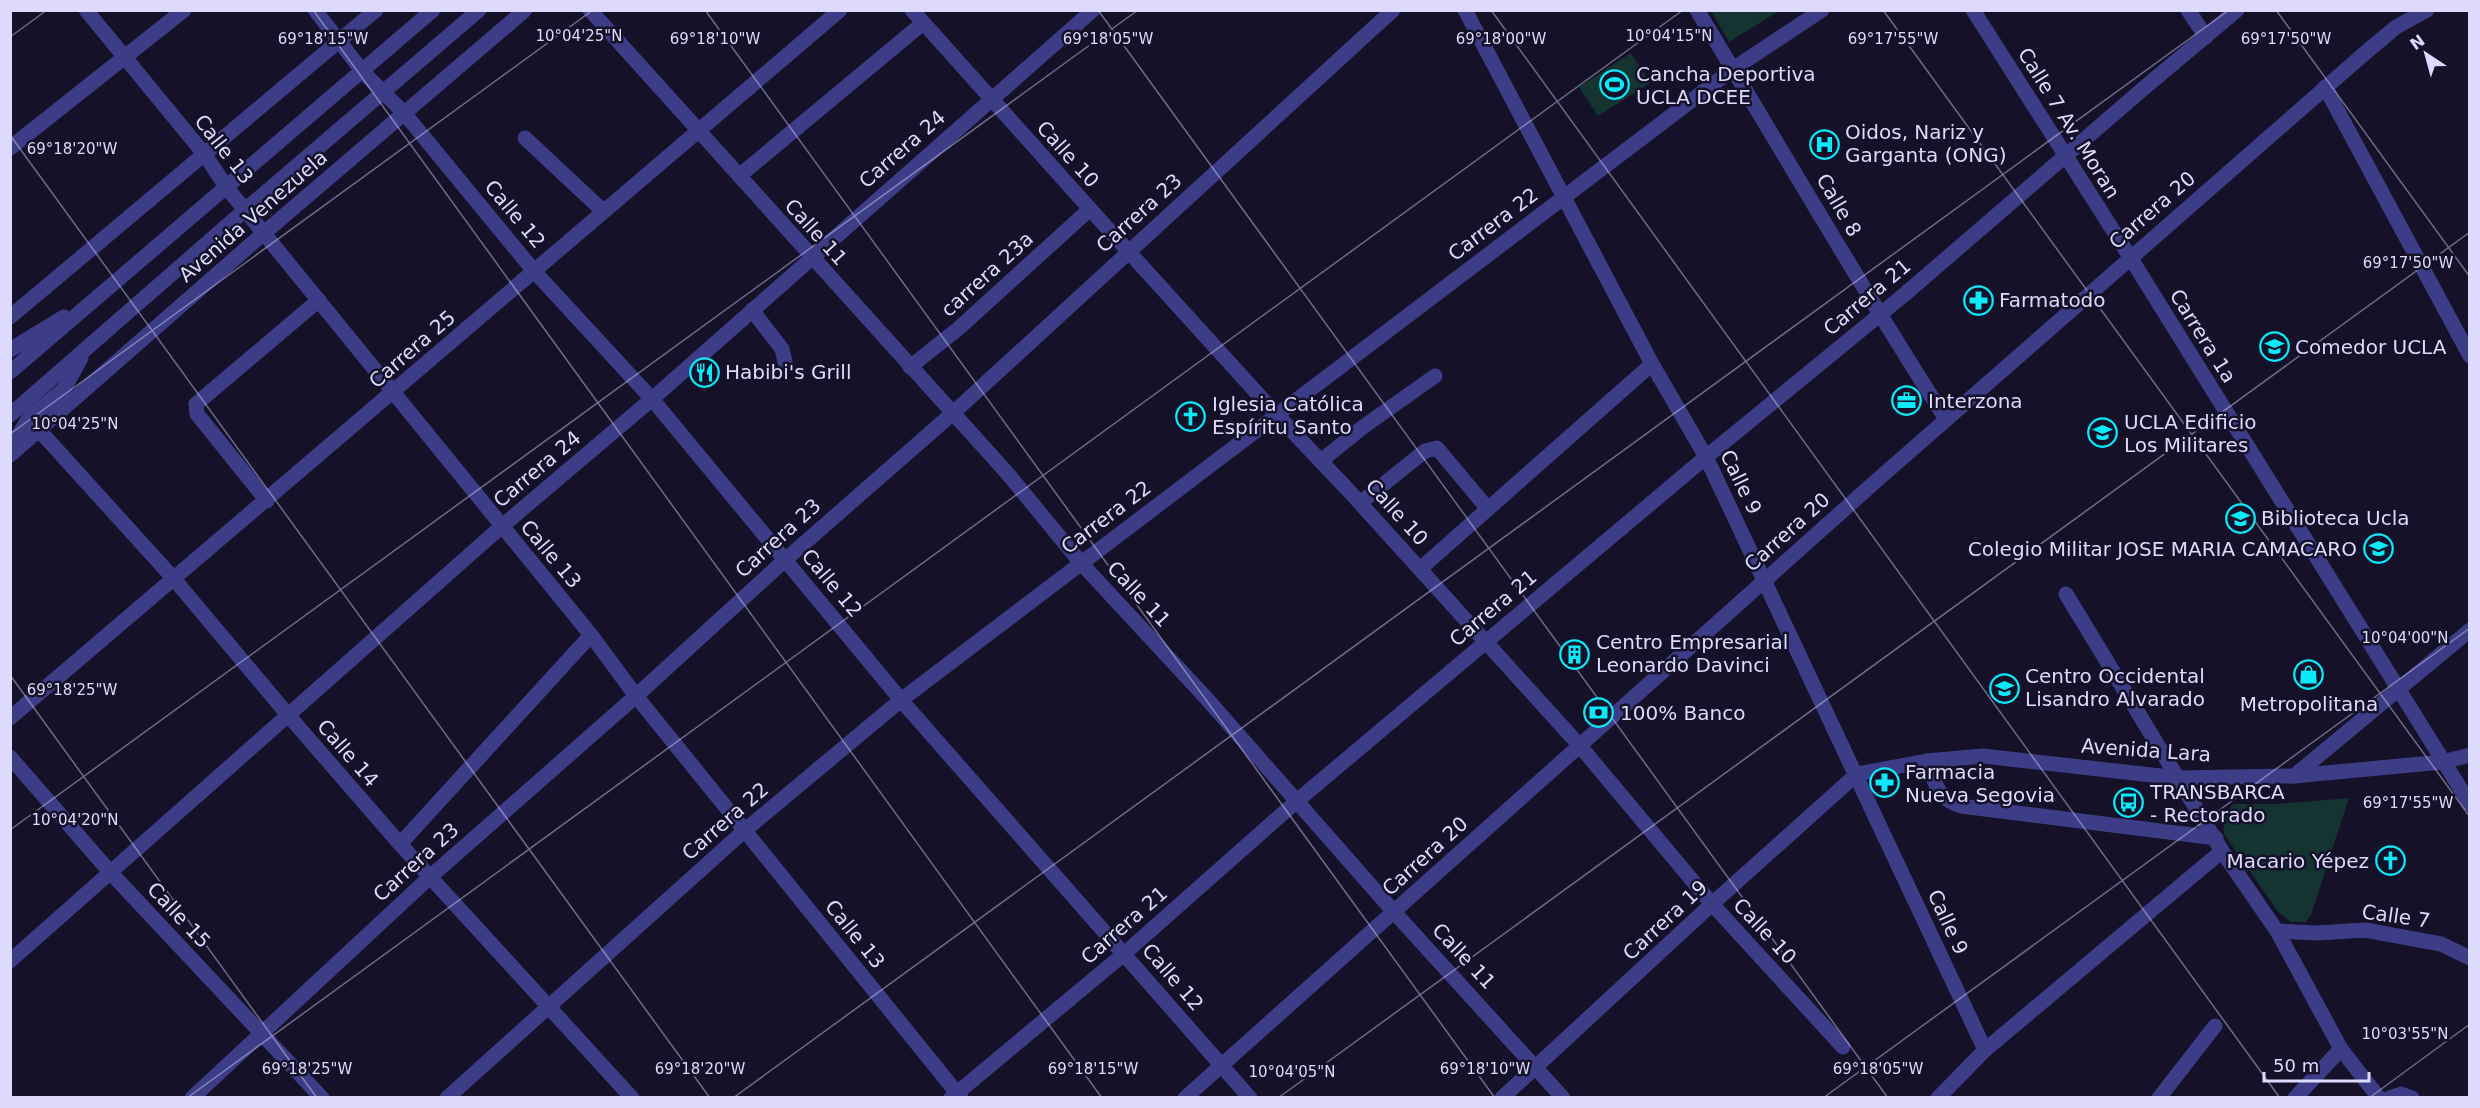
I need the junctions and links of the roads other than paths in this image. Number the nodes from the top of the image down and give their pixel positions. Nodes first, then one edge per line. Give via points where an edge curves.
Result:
1 (86, 10) edge
2 (184, 10) edge
3 (315, 10) edge
4 (376, 10) edge
5 (433, 10) edge
6 (479, 10) edge
7 (525, 10) edge
8 (590, 10) edge
9 (840, 10) edge
10 (912, 10) edge
11 (1093, 10) edge
12 (1393, 10) edge
13 (1466, 10) edge
14 (1696, 10) edge
15 (1822, 10) edge
16 (1973, 10) edge
17 (2188, 10) edge
18 (2237, 10) edge
19 (2427, 10) edge
20 (923, 23) junction
21 (2206, 37) junction
22 (341, 41) junction
23 (124, 59) junction
24 (1733, 69) junction
25 (363, 72) junction
26 (2325, 87) junction
27 (383, 92) junction
28 (990, 99) junction
29 (404, 113) junction
30 (698, 130) junction
31 (525, 138) dead end
32 (10, 148) edge
33 (205, 155) junction
34 (2066, 155) junction
35 (739, 176) junction
36 (227, 188) junction
37 (1564, 198) junction
38 (1090, 209) junction
39 (245, 210) junction
40 (603, 211) junction
41 (264, 233) junction
42 (1130, 251) junction
43 (811, 257) junction
44 (2130, 257) junction
45 (534, 271) junction
46 (100, 296) junction
47 (319, 300) junction
48 (752, 310) junction
49 (1878, 315) junction
50 (10, 317) edge
51 (10, 350) edge
52 (85, 350) junction
53 (2469, 356) edge
54 (785, 362) dead end
55 (1652, 364) junction
56 (910, 367) junction
57 (10, 372) edge
58 (1436, 376) dead end
59 (394, 392) junction
60 (652, 399) junction
61 (952, 413) junction
62 (1276, 414) junction
63 (10, 415) edge
64 (1946, 419) junction
65 (39, 430) junction
66 (10, 449) edge
67 (10, 455) edge
68 (1706, 457) junction
69 (1321, 461) junction
70 (267, 501) junction
71 (1360, 503) junction
72 (1488, 509) junction
73 (501, 527) junction
74 (785, 560) junction
75 (1081, 562) junction
76 (1420, 569) junction
77 (174, 579) junction
78 (1765, 580) junction
79 (2066, 594) dead end
80 (2469, 630) edge
81 (591, 635) junction
82 (1485, 642) junction
83 (2399, 689) junction
84 (636, 696) junction
85 (901, 700) junction
86 (288, 715) junction
87 (10, 718) edge
88 (1580, 746) junction
89 (2469, 755) edge
90 (10, 757) edge
91 (1927, 761) junction
92 (2442, 762) junction
93 (1857, 774) junction
94 (2294, 776) junction
95 (2178, 778) junction
96 (1298, 800) junction
97 (2469, 804) edge
98 (744, 831) junction
99 (400, 844) junction
100 (2219, 844) junction
101 (110, 872) junction
102 (430, 877) junction
103 (1712, 904) junction
104 (1394, 912) junction
105 (2277, 931) junction
106 (1125, 953) junction
107 (2469, 958) edge
108 (10, 961) edge
109 (548, 1005) junction
110 (2215, 1026) dead end
111 (261, 1034) junction
112 (1843, 1047) dead end
113 (2342, 1049) junction
114 (1985, 1050) junction
115 (1221, 1064) junction
116 (1537, 1066) junction
117 (316, 1095) edge
118 (957, 1096) edge
119 (192, 1098) edge
120 (447, 1098) edge
121 (632, 1098) edge
122 (1185, 1098) edge
123 (1250, 1098) edge
124 (1502, 1098) edge
125 (1563, 1098) edge
126 (1938, 1098) edge
127 (2159, 1098) edge
128 (2295, 1098) edge
129 (2379, 1098) edge
130 (2389, 1098) edge
131 (2412, 1098) edge

1 - 23 street, Calle 13
2 - 23 street
3 - 22 street, Calle 12
4 - 22 street
5 - 25 street, Avenida Venezuela
6 - 27 street, Avenida Venezuela
7 - 29 street, Avenida Venezuela
8 - 30 street, Calle 11
9 - 30 street, Carrera 25
10 - 20 street, Calle 10
11 - 28 street, Carrera 24
12 - 42 street, Carrera 23
13 - 37 street, Calle 9
14 - 24 street, Calle 8
15 - 24 street, Carrera 22
16 - 34 street, Calle 7 Av. Moran
17 - 21 street
18 - 21 street, Carrera 21
19 - 26 street, Carrera 20 via 2396,27
20 - 28 street, Calle 10
20 - 35 street
21 - 34 street, Carrera 21
22 - 25 street, Calle 12
22 - 33 street
23 - 32 street
23 - 33 street, Calle 13
24 - 37 street, Carrera 22
24 - 49 street, Calle 8
25 - 27 street, Calle 12
25 - 36 street, Avenida Venezuela
26 - 44 street, Carrera 20
26 - 53 street
27 - 29 street, Calle 12
27 - 39 street, Avenida Venezuela
28 - 38 street, Calle 10
28 - 43 street, Carrera 24
29 - 41 street, Avenida Venezuela
29 - 45 street, Calle 12
30 - 35 street, Calle 11
30 - 40 street, Carrera 25
31 - 40 street
33 - 36 street, Calle 13
33 - 50 street
34 - 44 street, Calle 7 Av. Moran
34 - 49 street, Carrera 21
35 - 43 street, Calle 11
36 - 39 street, Calle 13
36 - 46 street, Avenida Venezuela
37 - 55 street, Calle 9
37 - 62 street, Carrera 22
38 - 42 street, Calle 10
38 - 56 street, carrera 23a via 959,328
39 - 41 street, Calle 13
39 - 52 street, Avenida Venezuela
40 - 45 street, Carrera 25
41 - 47 street, Calle 13
41 - 65 street, Avenida Venezuela
42 - 61 street, Carrera 23
42 - 62 street, Calle 10
43 - 48 street, Carrera 24
43 - 56 street, Calle 11
44 - 64 street, Carrera 20
44 - 83 street, Carrera 1a
45 - 59 street, Carrera 25
45 - 60 street, Calle 12
46 - 51 street
46 - 57 street, Avenida Venezuela
47 - 59 street, Calle 13
47 - 70 street via 196,404 197,414
48 - 54 street via 782,349
48 - 60 street, Carrera 24
49 - 64 street, Calle 8
49 - 68 street, Carrera 21
52 - 63 street, Avenida Venezuela
52 - 66 street via 64,390 29,418
55 - 68 street, Calle 9
55 - 72 street
56 - 61 street, Calle 11
58 - 69 street
59 - 70 street, Carrera 25
59 - 73 street, Calle 13
60 - 73 street, Carrera 24
60 - 74 street, Calle 12
61 - 74 street, Carrera 23
61 - 75 street, Calle 11
62 - 69 street, Calle 10
62 - 75 street, Carrera 22
64 - 78 street, Carrera 20
65 - 67 street, Avenida Venezuela
65 - 77 street, Calle 14
68 - 78 street, Calle 9
68 - 82 street, Carrera 21
69 - 71 street, Calle 10
70 - 77 street, Carrera 25
71 - 72 street via 1425,451 1437,448
71 - 76 street, Calle 10
72 - 76 street
73 - 81 street, Calle 13
73 - 86 street, Carrera 24
74 - 84 street, Carrera 23
74 - 85 street, Calle 12
75 - 85 street, Carrera 22
75 - 96 street, Calle 11
76 - 82 street, Calle 10
77 - 86 street, Calle 14
77 - 87 street, Carrera 25
78 - 88 street, Carrera 20
78 - 93 street, Calle 9
79 - 95 street
80 - 83 street
81 - 84 street, Calle 13
81 - 99 street
82 - 88 street, Calle 10
82 - 96 street, Carrera 21
83 - 92 street, Carrera 1a
83 - 94 street
84 - 98 street, Calle 13
84 - 102 street, Carrera 23
85 - 98 street, Carrera 22
85 - 106 street, Calle 12
86 - 99 street, Calle 14
86 - 101 street, Carrera 24
88 - 103 street, Calle 10
88 - 104 street, Carrera 20
89 - 92 street, Avenida Lara
90 - 101 street, Calle 15
91 - 93 street, Avenida Lara
91 - 95 street, Avenida Lara via 1983,756
91 - 100 street via 1938,791 1947,801 1960,806
92 - 94 street, Avenida Lara
92 - 97 street, Carrera 1a
93 - 103 street, Carrera 19
93 - 114 street, Calle 9
94 - 95 street, Avenida Lara
95 - 100 street
96 - 104 street, Calle 11
96 - 106 street, Carrera 21
98 - 109 street, Carrera 22
98 - 118 street, Calle 13
99 - 102 street, Calle 14
100 - 105 street
100 - 114 street
101 - 108 street, Carrera 24
101 - 111 street, Calle 15
102 - 109 street, Calle 14
102 - 111 street, Carrera 23
103 - 112 street, Calle 10
103 - 116 street, Carrera 19
104 - 115 street, Carrera 20
104 - 116 street, Calle 11
105 - 107 street, Calle 7 via 2365,930 2441,944
105 - 113 street
106 - 115 street, Calle 12
106 - 118 street, Carrera 21
109 - 120 street, Carrera 22
109 - 121 street, Calle 14
110 - 127 street
111 - 117 street, Calle 15
111 - 119 street, Carrera 23
113 - 128 street
113 - 129 street
114 - 126 street
115 - 122 street, Carrera 20
115 - 123 street, Calle 12
116 - 124 street, Carrera 19
116 - 125 street, Calle 11
130 - 131 street via 2401,1094

